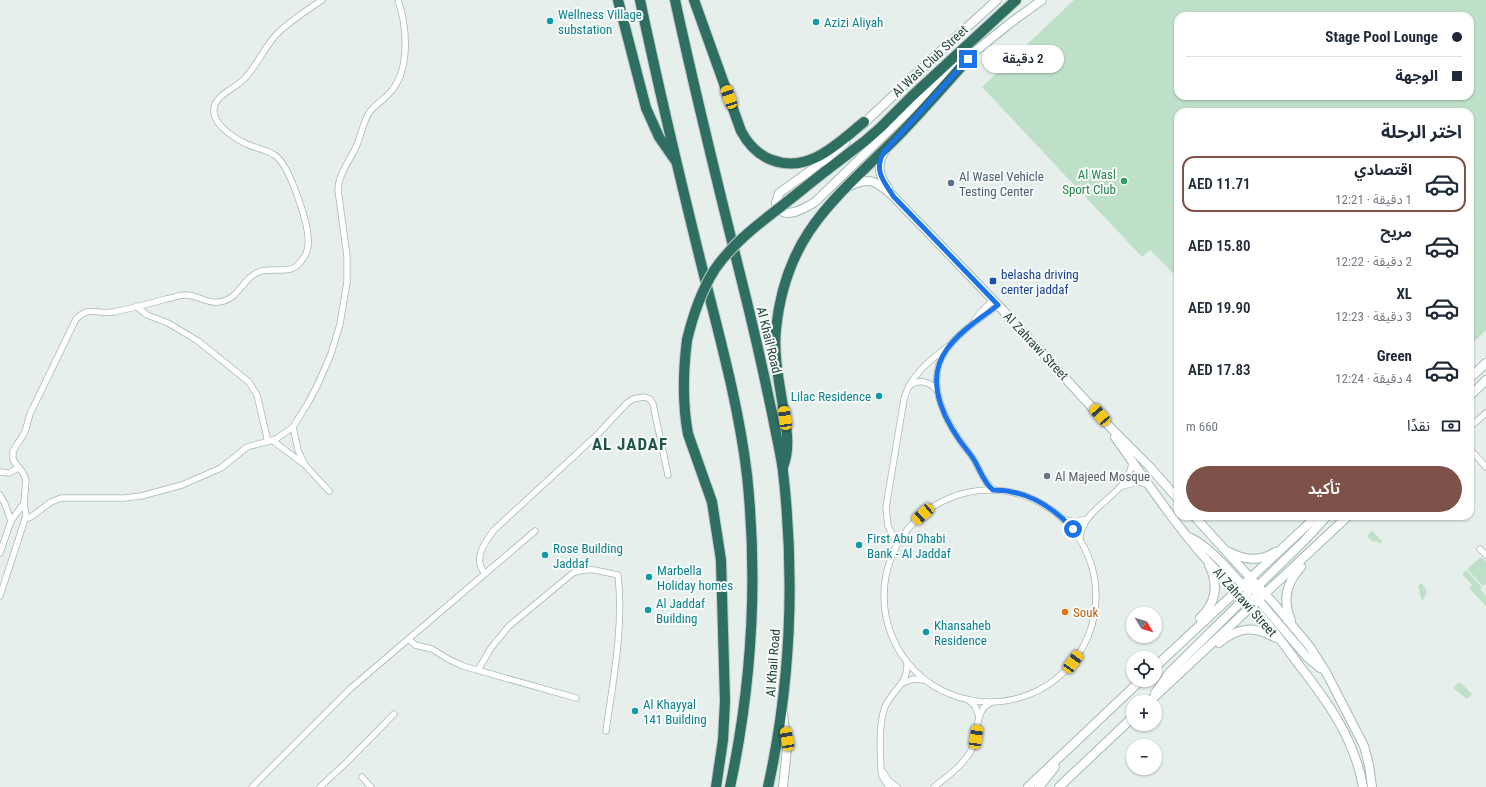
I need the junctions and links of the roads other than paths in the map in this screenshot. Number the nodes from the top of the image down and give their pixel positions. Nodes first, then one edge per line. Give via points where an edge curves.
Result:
1 (322, 0) edge
2 (398, 0) edge
3 (618, 0) edge
4 (640, 0) edge
5 (675, 0) edge
6 (694, 0) edge
7 (997, 0) edge
8 (1016, 0) edge
9 (1034, 0) edge
10 (1042, 0) edge
11 (1026, 12) junction
12 (968, 59) junction
13 (864, 122) junction
14 (901, 132) junction
15 (678, 163) junction
16 (837, 195) junction
17 (894, 197) junction
18 (996, 302) junction
19 (136, 306) junction
20 (952, 343) junction
21 (1486, 363) edge
22 (1474, 374) edge
23 (1486, 381) edge
24 (908, 387) junction
25 (937, 390) junction
26 (1474, 392) edge
27 (1486, 413) edge
28 (1474, 424) edge
29 (293, 427) junction
30 (1110, 427) junction
31 (270, 442) junction
32 (1474, 454) edge
33 (1132, 460) junction
34 (305, 465) junction
35 (1486, 467) edge
36 (18, 468) junction
37 (783, 468) junction
38 (0, 472) edge
39 (668, 475) dead end
40 (1147, 484) junction
41 (1122, 486) junction
42 (993, 490) junction
43 (330, 491) dead end
44 (1174, 494) edge
45 (0, 495) edge
46 (24, 503) junction
47 (25, 519) junction
48 (1087, 519) junction
49 (1174, 519) edge
50 (1066, 520) junction
51 (1175, 520) edge
52 (1198, 520) edge
53 (1314, 520) edge
54 (1324, 520) edge
55 (1344, 520) edge
56 (11, 521) junction
57 (535, 531) dead end
58 (1187, 536) junction
59 (1080, 538) junction
60 (897, 544) junction
61 (1287, 545) junction
62 (1222, 548) junction
63 (1480, 549) dead end
64 (1312, 550) junction
65 (0, 553) edge
66 (1486, 555) edge
67 (1207, 560) junction
68 (485, 573) junction
69 (1251, 579) junction
70 (1237, 592) junction
71 (1265, 594) junction
72 (1251, 595) junction
73 (0, 596) edge
74 (1295, 628) junction
75 (409, 638) junction
76 (1186, 638) junction
77 (1282, 642) junction
78 (1201, 653) junction
79 (1162, 660) edge
80 (907, 664) junction
81 (478, 670) junction
82 (1327, 674) junction
83 (923, 680) junction
84 (903, 683) junction
85 (1134, 687) edge
86 (1154, 695) edge
87 (1157, 695) edge
88 (576, 698) dead end
89 (969, 701) junction
90 (992, 702) junction
91 (782, 711) junction
92 (394, 714) dead end
93 (979, 717) junction
94 (1126, 724) edge
95 (606, 731) dead end
96 (1068, 749) junction
97 (881, 769) junction
98 (362, 777) dead end
99 (939, 783) junction
100 (252, 787) edge
101 (320, 787) edge
102 (371, 787) edge
103 (716, 787) edge
104 (730, 787) edge
105 (768, 787) edge
106 (783, 787) edge
107 (889, 787) edge
108 (898, 787) edge
109 (930, 787) edge
110 (934, 787) edge
111 (1028, 787) edge
112 (1039, 787) edge
113 (1059, 787) edge
114 (1363, 787) edge
115 (1372, 787) edge

1 - 19 street via 292,20 275,36 252,70 238,85 219,98 214,108 216,118 225,129 247,144 271,153 282,163 295,190 307,230 308,246 302,261 291,270 257,272 233,297 221,302 208,302 186,295
2 - 29 street via 405,37 404,56 398,79 388,96 369,114 338,183 347,256 346,289 340,324 316,389
3 - 15 highway via 646,108 659,137
4 - 15 highway, Al Khail Road
5 - 37 highway, Al Khail Road via 764,374
6 - 13 highway via 741,131 757,152 782,163 807,161 833,148
7 - 13 main road, Al Wasl Club Street
8 - 103 highway, bridge via 880,128 751,230 726,254 695,310 687,340 683,381 688,434 712,502 721,560 725,701 723,740
9 - 11 main road, Al Wasl Club Street
10 - 11 main road, Al Wasl Club Street
11 - 12 main road, Al Wasl Club Street
12 - 13 main road, Al Wasl Club Street via 934,86 815,202 790,213 779,209 776,203 779,193 837,150
12 - 14 highway
14 - 16 highway
14 - 17 main road, Al Zahrawi Street via 884,152 879,165 881,178
15 - 104 highway, Al Khail Road via 731,382 747,474 752,535 753,597 750,658 745,706
16 - 17 main road, Al Zahrawi Street via 855,183 865,180 878,184
16 - 37 highway via 813,224 800,245 781,296 775,338 788,437 787,456
17 - 18 main road, Al Zahrawi Street
18 - 20 street
18 - 30 main road, Al Zahrawi Street
19 - 31 street via 147,315 198,341 249,382 257,395
19 - 36 street via 112,312 88,311 76,319 30,414 25,432 13,451 13,460
20 - 24 street via 926,364
20 - 25 street via 938,368
21 - 22 main road
23 - 26 main road
24 - 25 street via 914,383 925,382
24 - 60 street via 886,507 888,526
25 - 42 street via 952,428
27 - 28 street
29 - 31 street
29 - 34 street via 298,450
30 - 33 main road, Al Zahrawi Street
30 - 44 main road, Al Zahrawi Street
31 - 34 street
31 - 47 street via 248,447 220,468 182,485 124,498 62,498
32 - 35 street
33 - 40 main road, Al Zahrawi Street
33 - 41 street via 1131,472
34 - 43 street
36 - 38 street via 10,473
36 - 46 street via 26,480
37 - 91 highway, Al Khail Road via 790,596 788,660
39 - 68 street via 654,404 647,398 633,399 494,530 479,558 480,568
40 - 41 street via 1137,482
40 - 49 main road, Al Zahrawi Street
41 - 48 street
42 - 50 street via 1030,497
42 - 60 street via 968,492 939,503 916,520
45 - 56 street
46 - 47 street
46 - 56 street
47 - 73 street
48 - 50 street via 1076,522
48 - 59 street
50 - 59 street
51 - 58 main road, Al Zahrawi Street
52 - 62 main road, Al Zahrawi Street
53 - 61 main road
54 - 72 main road
55 - 64 main road
56 - 65 street
57 - 68 street
58 - 67 main road, Al Zahrawi Street
58 - 72 main road via 1207,549
59 - 90 street via 1092,566 1097,596 1094,616 1084,645 1066,670 1042,689 1018,699
60 - 80 street via 887,571 884,606 893,640
61 - 62 main road via 1266,557 1253,559 1237,556
61 - 69 main road
62 - 69 main road, Al Zahrawi Street
63 - 66 street
64 - 71 main road
64 - 74 main road via 1287,588 1286,606
67 - 70 main road, Al Zahrawi Street
67 - 76 main road via 1214,576 1214,599
68 - 75 street
69 - 72 main road
70 - 72 main road
70 - 76 main road
71 - 72 main road
71 - 74 main road, Al Zahrawi Street
72 - 77 main road, Al Zahrawi Street
72 - 78 main road
72 - 82 main road via 1307,657
72 - 86 main road via 1169,673
74 - 82 main road, Al Zahrawi Street
75 - 81 street via 415,645 428,647 455,663
75 - 100 street via 351,688
76 - 79 main road
77 - 78 main road via 1258,630 1244,630 1232,634 1213,648
77 - 114 main road, Al Zahrawi Street via 1317,688 1347,735
78 - 87 main road
80 - 83 street
80 - 84 street
81 - 88 street
81 - 95 street via 491,648 510,626 573,573 591,569 618,575 618,643
82 - 115 main road, Al Zahrawi Street via 1364,746
83 - 84 street via 913,679
83 - 89 street via 942,691
84 - 97 street via 889,701 883,715
85 - 96 main road
89 - 90 street
89 - 93 street via 975,706
90 - 93 street via 982,709
91 - 105 highway, Al Khail Road
91 - 106 main road via 787,748
92 - 101 street
93 - 99 street via 976,737 969,754
94 - 113 main road
96 - 111 main road
96 - 112 main road
97 - 107 street
97 - 108 street via 889,781
98 - 102 street
99 - 109 street
99 - 110 street

